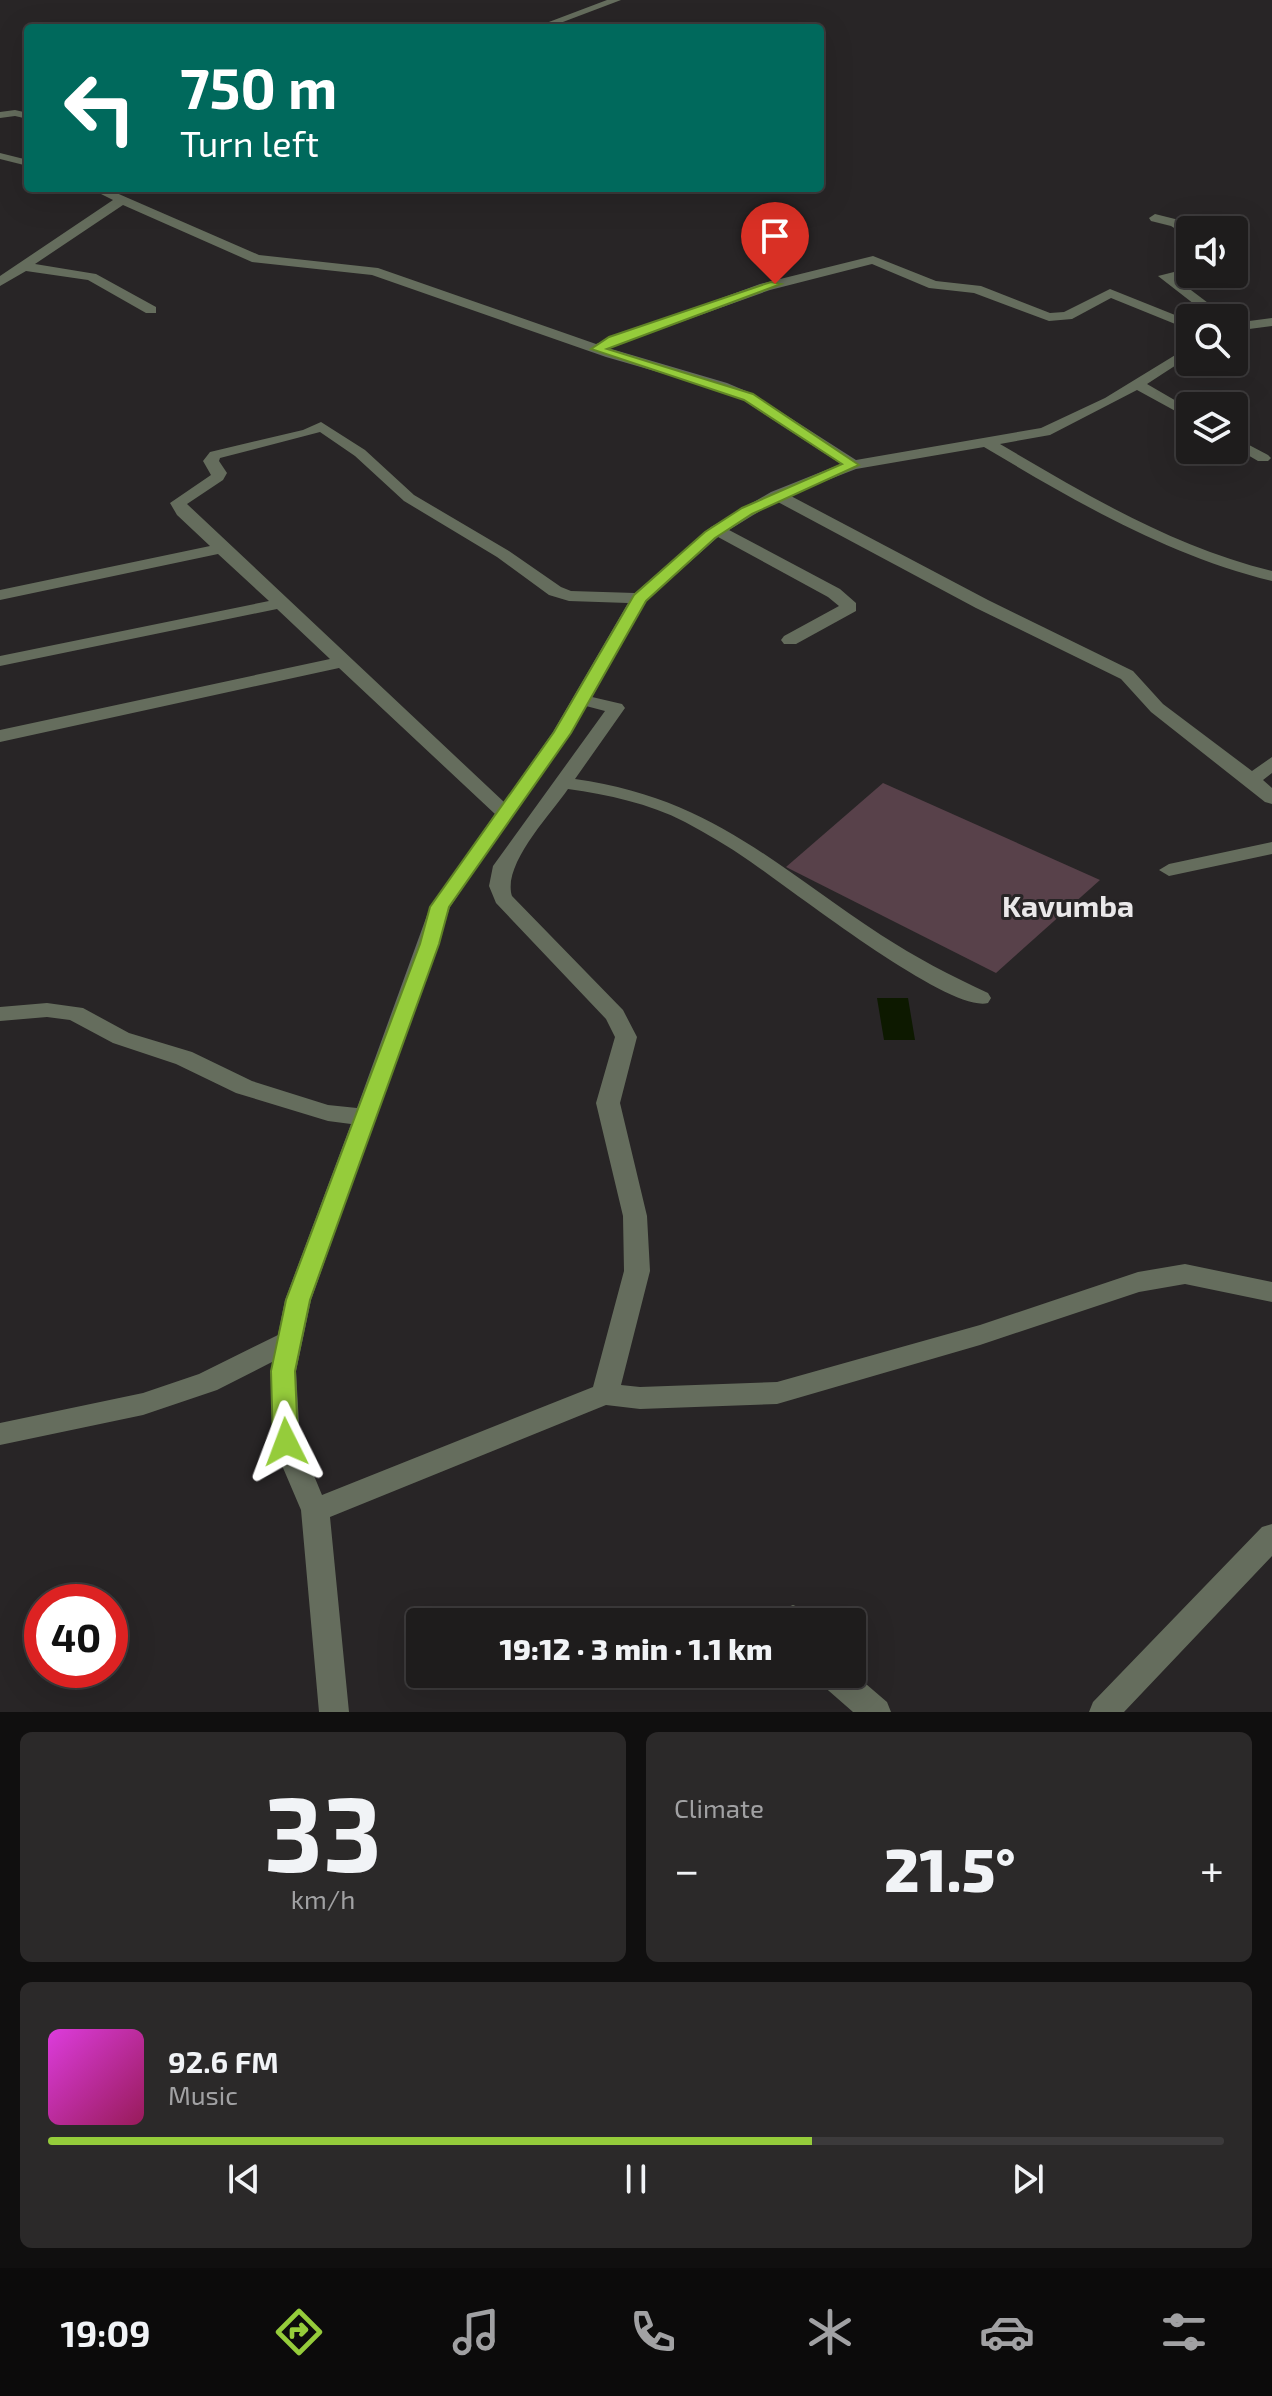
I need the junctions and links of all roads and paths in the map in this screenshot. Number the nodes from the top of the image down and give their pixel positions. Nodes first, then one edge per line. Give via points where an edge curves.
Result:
1 (616, 0) edge
2 (549, 24) edge
3 (0, 115) edge
4 (24, 115) edge
5 (0, 156) edge
6 (24, 162) edge
7 (104, 192) edge
8 (122, 200) junction
9 (1155, 218) dead end
10 (1176, 224) edge
11 (21, 266) junction
12 (1176, 274) edge
13 (0, 282) edge
14 (1176, 285) edge
15 (1180, 288) edge
16 (1202, 304) edge
17 (151, 310) dead end
18 (1176, 320) edge
19 (1272, 322) edge
20 (1248, 325) edge
21 (597, 349) junction
22 (1176, 359) edge
23 (1137, 384) junction
24 (1176, 407) edge
25 (982, 440) junction
26 (1248, 449) edge
27 (1263, 458) dead end
28 (853, 465) junction
29 (776, 495) junction
30 (717, 530) junction
31 (223, 548) junction
32 (1272, 576) edge
33 (0, 595) edge
34 (639, 598) junction
35 (284, 603) junction
36 (790, 640) dead end
37 (0, 661) edge
38 (345, 661) junction
39 (579, 699) junction
40 (0, 736) edge
41 (1272, 763) edge
42 (1252, 780) junction
43 (560, 791) junction
44 (1272, 798) edge
45 (504, 812) junction
46 (1272, 848) edge
47 (1169, 870) dead end
48 (980, 998) dead end
49 (0, 1014) edge
50 (364, 1117) junction
51 (1272, 1292) edge
52 (288, 1342) junction
53 (605, 1394) junction
54 (0, 1434) edge
55 (315, 1510) junction
56 (1272, 1536) edge
57 (848, 1688) edge
58 (334, 1712) edge
59 (876, 1712) edge
60 (1104, 1712) edge

1 - 2 street
3 - 4 street
5 - 6 street
7 - 8 street
8 - 11 street
8 - 21 street via 256,259 374,271
9 - 10 street
11 - 13 street
11 - 17 street via 91,277
12 - 14 street via 1164,276
15 - 16 street
18 - 21 street via 1110,293 1067,316 1049,317 976,289 934,285 873,260 765,287
19 - 20 street
21 - 28 street via 748,397
22 - 23 street
23 - 24 street
23 - 25 street via 1045,432
25 - 28 street
25 - 32 street via 1138,528 1223,566
26 - 27 street
28 - 29 street
29 - 30 street
29 - 42 street via 1127,675 1157,708
30 - 34 street
30 - 36 street via 834,593 850,607
31 - 33 street
31 - 34 street via 178,503 218,477 211,458 321,426 409,498 555,591
31 - 35 street
34 - 39 street
35 - 37 street
35 - 38 street
38 - 40 street
38 - 45 street
39 - 43 street via 616,708
39 - 45 street via 562,733
41 - 42 street
42 - 44 street
43 - 48 street via 660,803 705,823 762,857 923,972
43 - 53 street via 503,866 499,886 503,898 615,1015 626,1037 608,1103 635,1216 637,1271
45 - 50 street via 440,907
46 - 47 street
49 - 50 street via 75,1013 130,1042 184,1058 244,1087 328,1113
50 - 52 street
51 - 53 street via 1185,1274 1138,1282 980,1335 777,1393 640,1398
52 - 54 street via 208,1382 143,1404
52 - 55 street via 283,1371 286,1442
53 - 55 street
55 - 58 street
56 - 60 street
57 - 59 street

